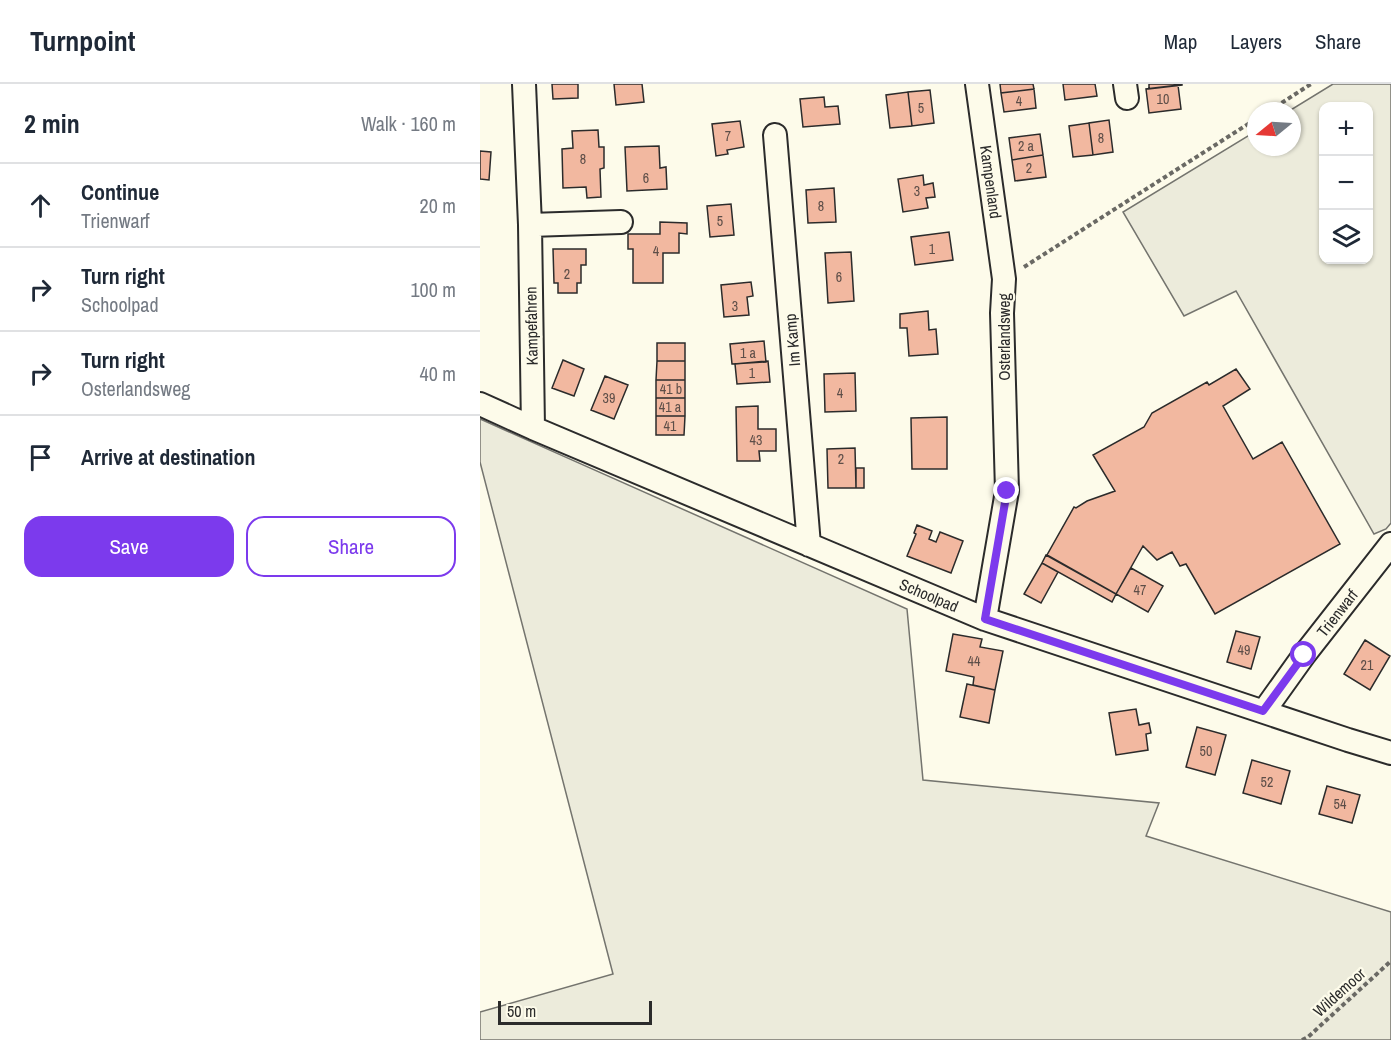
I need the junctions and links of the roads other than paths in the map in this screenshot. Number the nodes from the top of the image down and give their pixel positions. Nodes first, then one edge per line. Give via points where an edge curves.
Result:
1 (524, 84) edge
2 (977, 84) edge
3 (776, 135) dead end
4 (621, 222) dead end
5 (530, 225) junction
6 (1004, 279) joint
7 (480, 404) edge
8 (533, 428) junction
9 (1391, 544) edge
10 (809, 545) junction
11 (985, 619) junction
12 (1263, 711) junction
13 (1391, 753) edge

1 - 5 street, Kampefahren
2 - 6 street, Kampenland
3 - 10 street, Im Kamp
4 - 5 street
5 - 8 street, Kampefahren
6 - 11 street, Osterlandsweg via 1007,491
7 - 8 street, Schoolpad
8 - 10 street, Schoolpad
9 - 12 street, Trienwarf
10 - 11 street, Schoolpad
11 - 12 street, Schoolpad
12 - 13 street, Schoolpad

